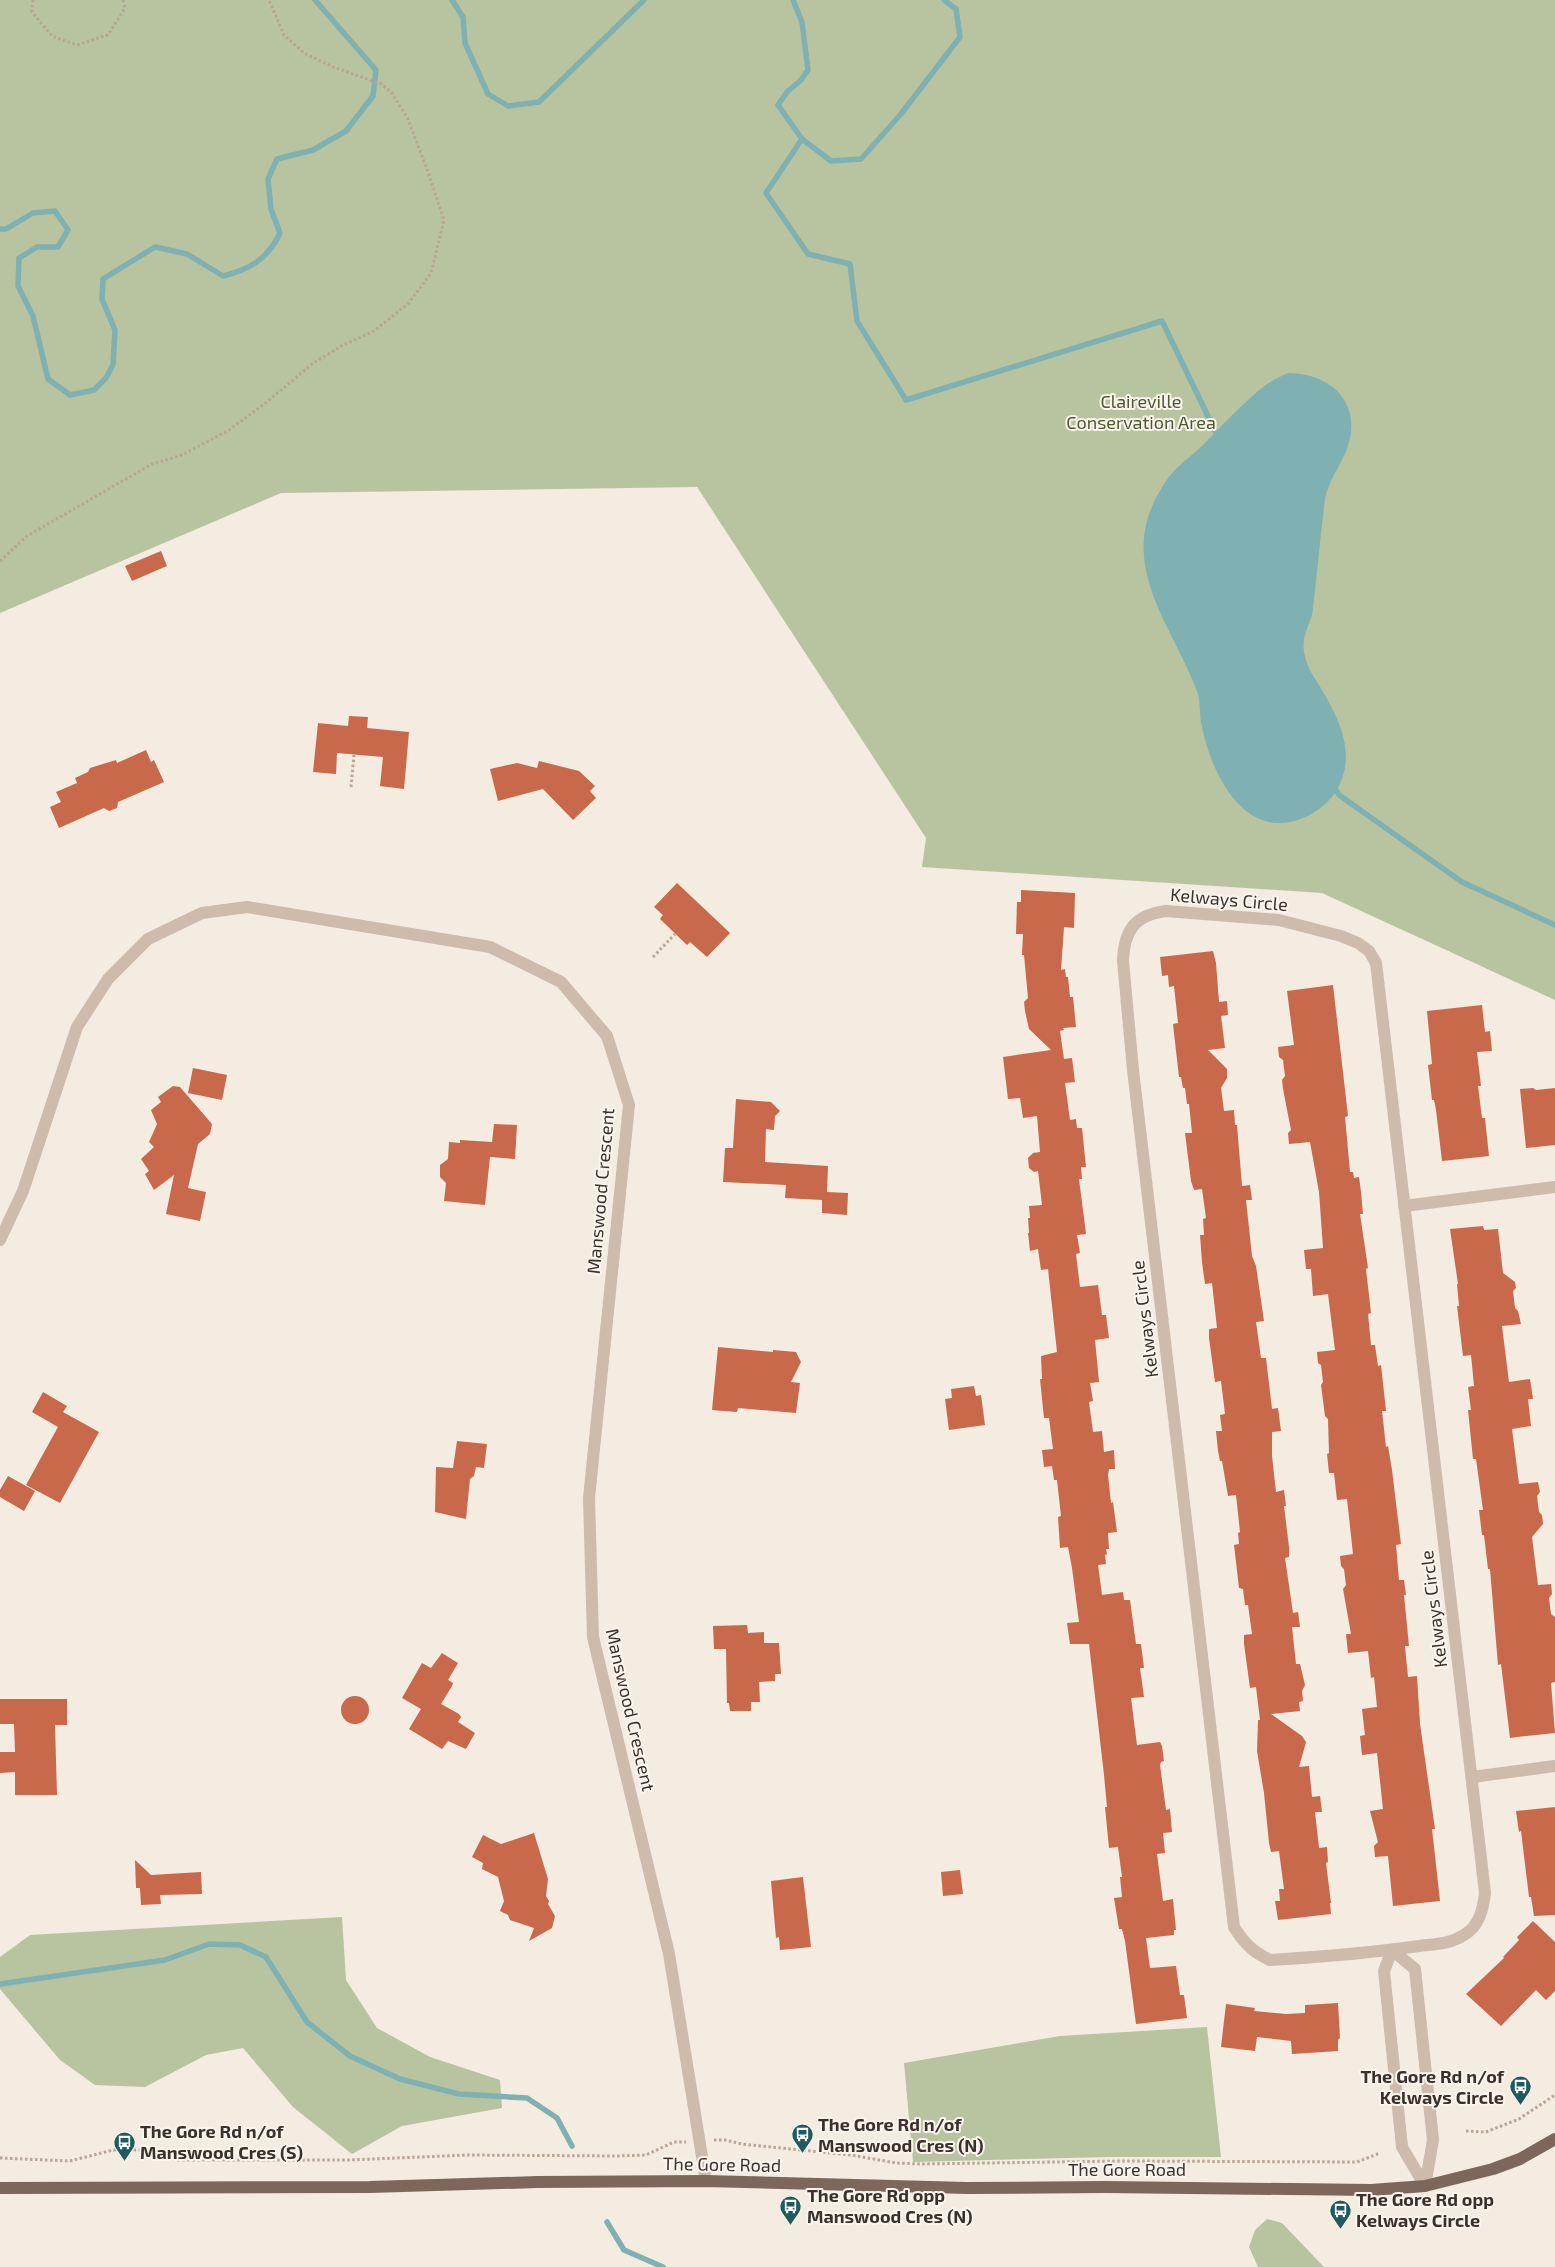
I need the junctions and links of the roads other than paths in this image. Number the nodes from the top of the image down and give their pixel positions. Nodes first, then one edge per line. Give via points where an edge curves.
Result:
1 (1555, 1187) edge
2 (1404, 1206) junction
3 (0, 1240) edge
4 (1555, 1766) edge
5 (1472, 1777) junction
6 (1392, 1950) junction
7 (1555, 2139) edge
8 (706, 2181) junction
9 (1425, 2186) junction
10 (0, 2188) edge

1 - 2 street
2 - 5 street, Kelways Circle
2 - 6 street, Kelways Circle via 1379,980 1376,963 1369,952 1341,936 1279,920 1166,911 1151,913 1138,920 1129,932 1123,961 1234,1927 1243,1941 1270,1960
3 - 8 street, Manswood Crescent via 23,1191 77,1027 108,979 148,939 202,913 247,907 490,947 561,982 607,1036 628,1105 589,1498 594,1637 669,1954
4 - 5 street
5 - 6 street, Kelways Circle via 1485,1893 1483,1910 1465,1935 1448,1943
6 - 9 street via 1384,1971 1402,2147
6 - 9 street via 1415,1969 1433,2140
7 - 9 main road, The Gore Road via 1520,2159 1494,2169
8 - 9 main road, The Gore Road via 967,2188 1372,2190
8 - 10 main road, The Gore Road via 360,2187

